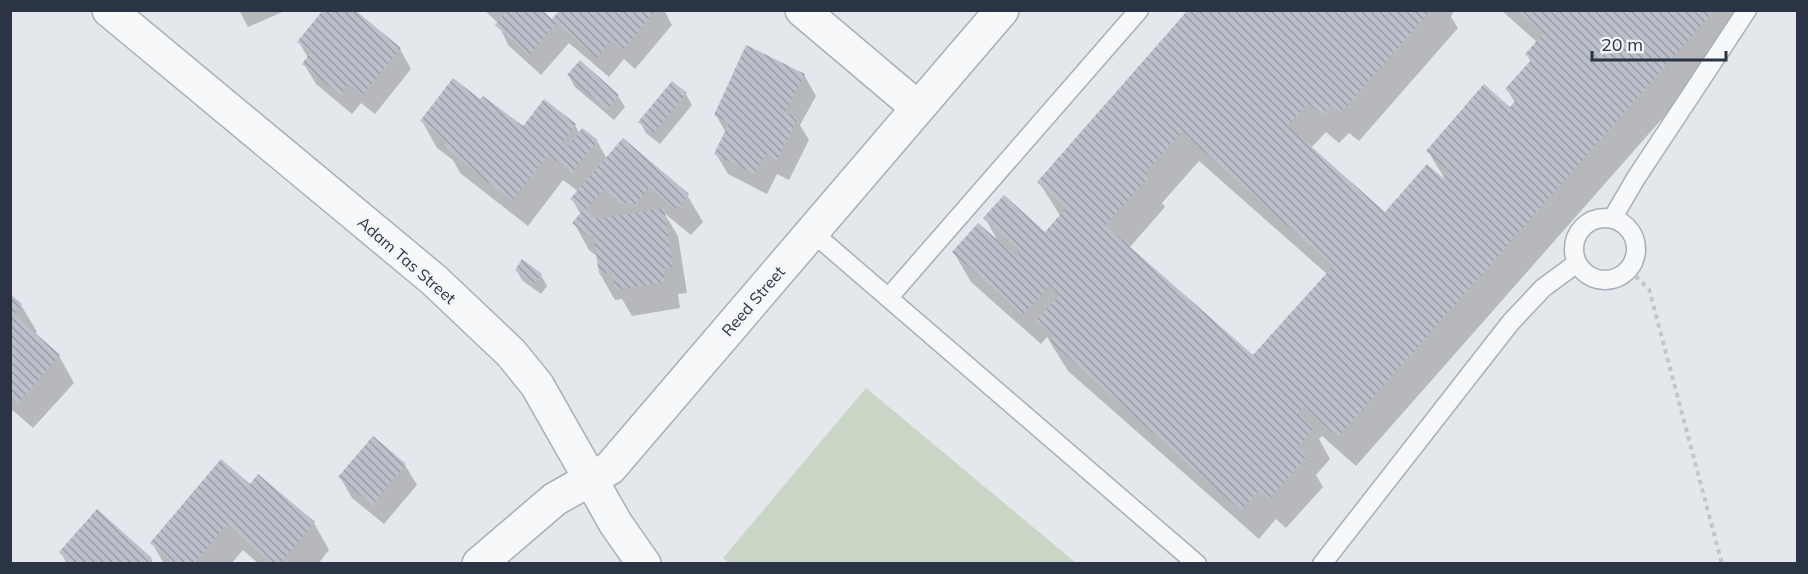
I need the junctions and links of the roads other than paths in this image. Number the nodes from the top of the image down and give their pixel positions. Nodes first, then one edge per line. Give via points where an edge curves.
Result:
1 (109, 10) edge
2 (802, 10) edge
3 (1002, 10) edge
4 (1138, 10) edge
5 (1748, 10) edge
6 (918, 108) junction
7 (1612, 219) junction
8 (812, 232) junction
9 (1577, 263) junction
10 (889, 297) junction
11 (591, 479) junction
12 (479, 564) edge
13 (644, 564) edge
14 (1197, 564) edge
15 (1322, 564) edge

1 - 11 street, Adam Tas Street via 434,280 511,352 537,385
2 - 6 street
3 - 6 street, Reed Street
4 - 10 lane
5 - 7 lane
6 - 8 street, Reed Street
7 - 9 lane via 1592,222 1577,236
7 - 9 lane via 1633,234 1635,259 1629,270 1608,280 1595,279
8 - 10 lane
8 - 11 street, Reed Street via 610,468
9 - 15 lane via 1543,288 1511,322
10 - 14 lane
11 - 12 street, Reed Street via 555,499
11 - 13 street, Adam Tas Street

